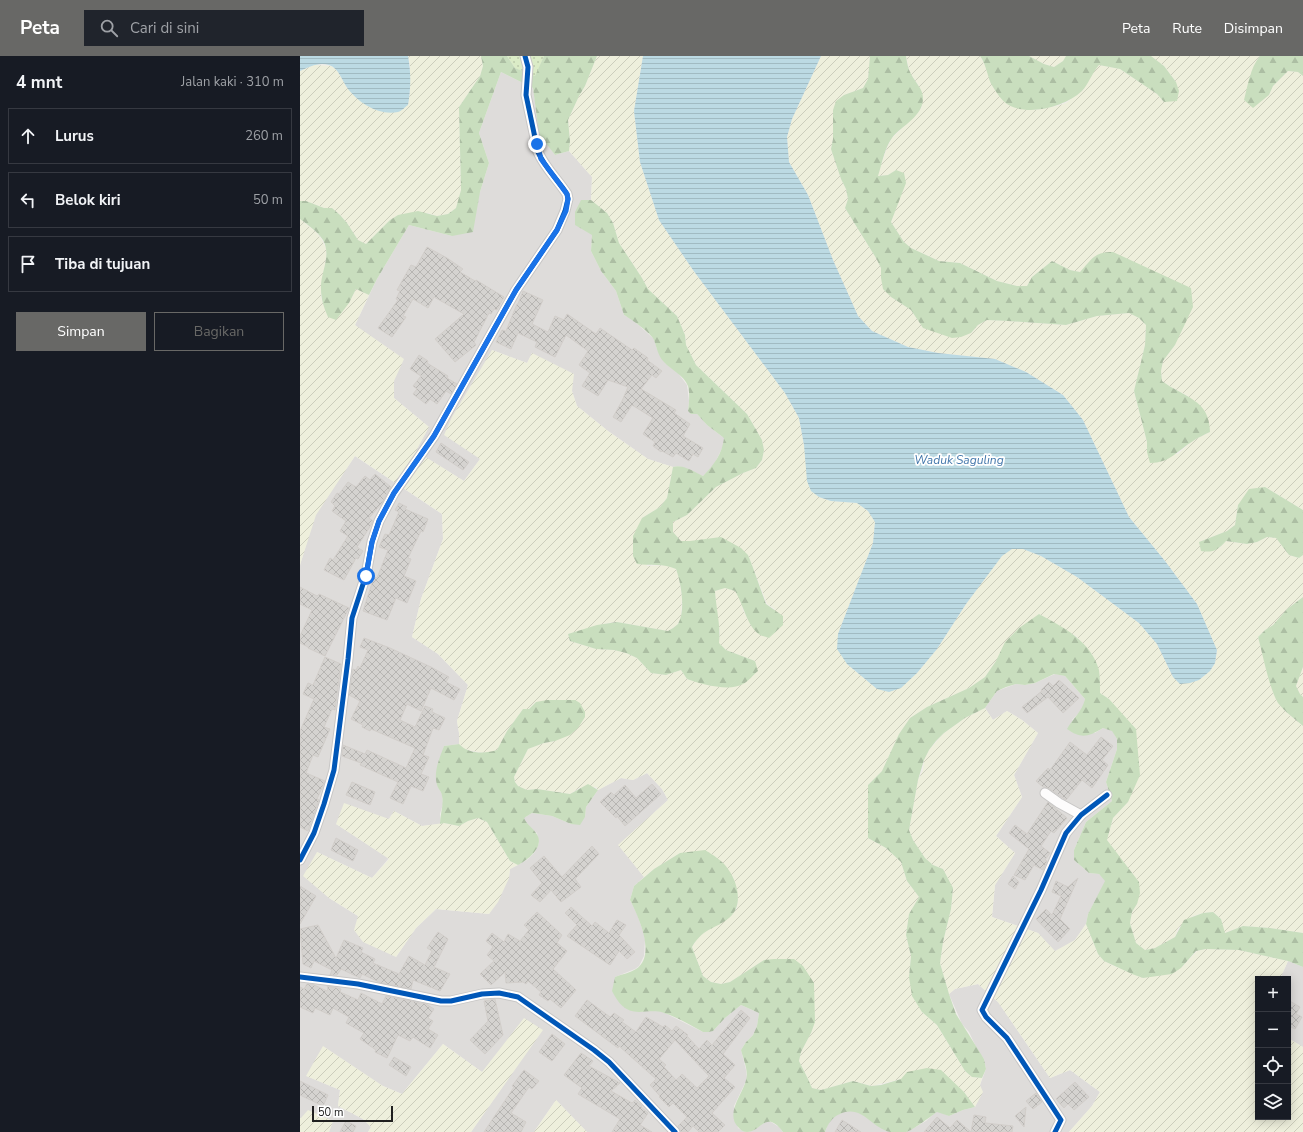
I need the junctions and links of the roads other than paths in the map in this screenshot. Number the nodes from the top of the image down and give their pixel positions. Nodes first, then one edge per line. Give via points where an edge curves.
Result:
1 (525, 56) edge
2 (1045, 793) dead end
3 (1107, 795) dead end
4 (1081, 815) junction
5 (300, 860) edge
6 (300, 977) edge
7 (676, 1132) edge
8 (1055, 1132) edge

1 - 5 street via 528,67 526,95 538,152 567,194 566,211 557,230 516,290 434,436 394,493 379,521 366,576 352,618 334,770 314,832
2 - 4 street
3 - 4 street
4 - 8 street via 1066,833 982,1010 1007,1038 1061,1120
6 - 7 street via 358,984 441,1001 499,992 518,997 609,1062

